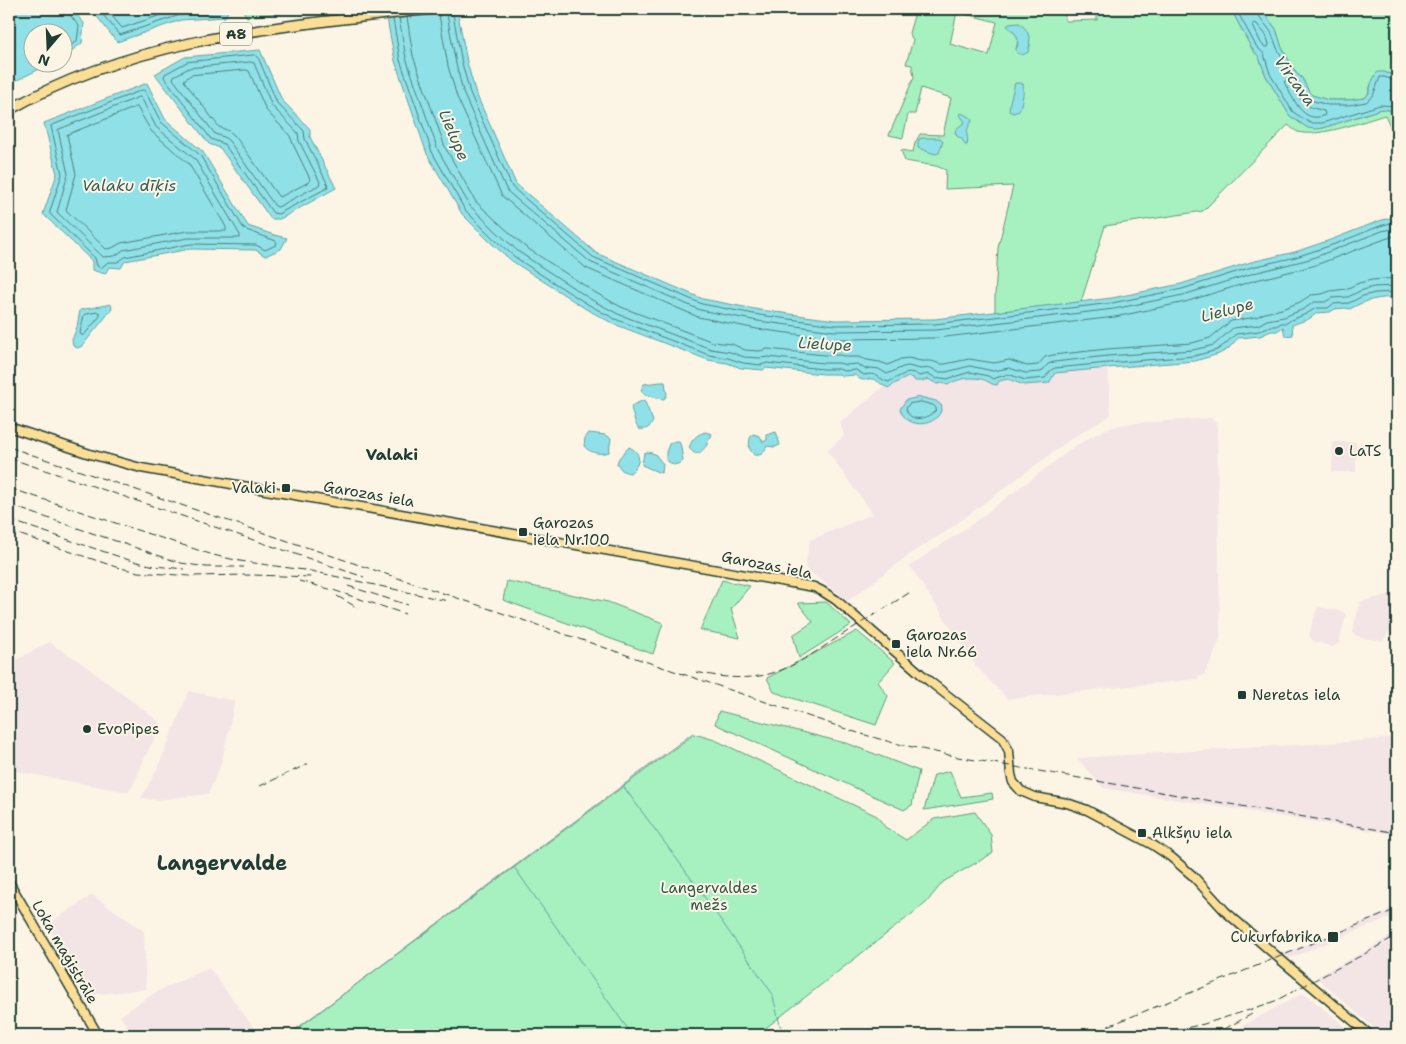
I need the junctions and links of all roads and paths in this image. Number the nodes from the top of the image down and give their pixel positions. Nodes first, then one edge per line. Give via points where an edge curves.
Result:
1 (431, 9) edge
2 (9, 110) edge
3 (9, 427) edge
4 (9, 882) edge
5 (98, 1035) edge
6 (1370, 1035) edge

1 - 2 highway, A8 via 236,34 150,52 82,74
3 - 6 main road, Garozas iela via 142,468 814,587 836,600 929,681 1002,738 1009,751 1013,782 1021,791 1088,810 1172,857 1226,912
4 - 5 main road, Loka maģistrāle

